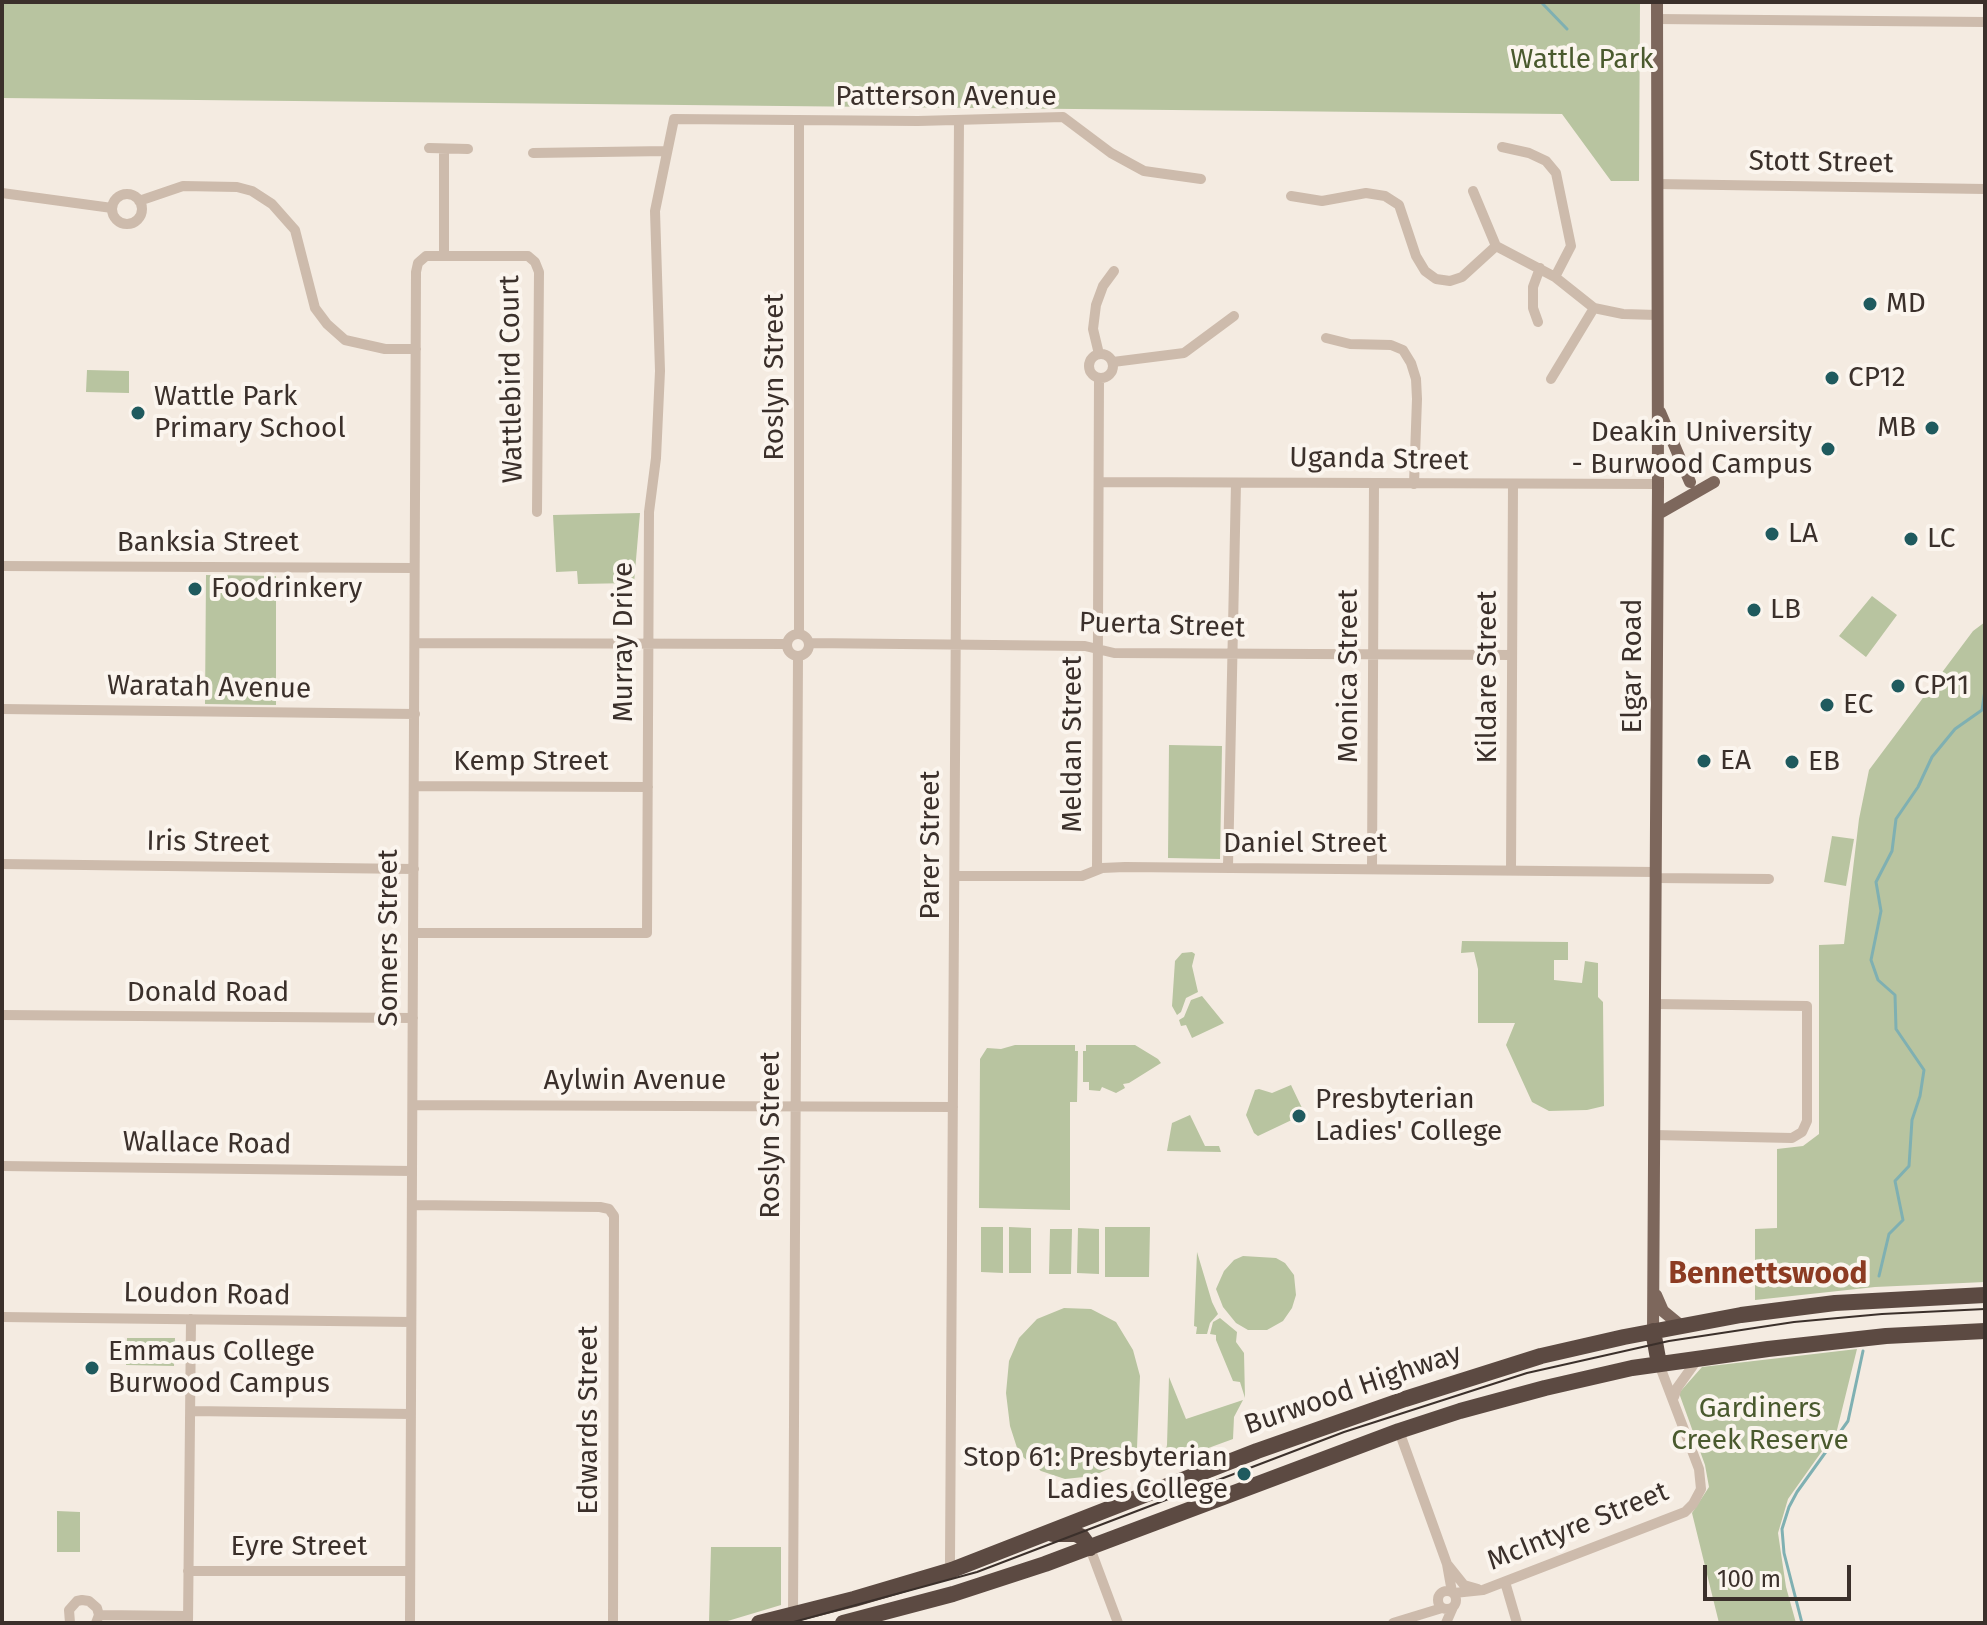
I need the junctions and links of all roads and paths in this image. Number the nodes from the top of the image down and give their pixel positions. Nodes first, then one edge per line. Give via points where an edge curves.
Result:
1 (1657, 2) edge
2 (1657, 19) junction
3 (1985, 22) edge
4 (674, 119) joint
5 (799, 120) junction
6 (959, 120) junction
7 (1502, 147) dead end
8 (429, 148) dead end
9 (444, 149) junction
10 (468, 149) dead end
11 (667, 151) junction
12 (533, 153) dead end
13 (1201, 179) dead end
14 (1657, 184) junction
15 (1985, 189) edge
16 (1473, 191) dead end
17 (2, 193) edge
18 (1291, 196) dead end
19 (139, 201) junction
20 (112, 208) junction
21 (1496, 246) junction
22 (426, 256) joint
23 (444, 256) junction
24 (1540, 268) junction
25 (1114, 271) dead end
26 (1555, 277) junction
27 (1594, 308) junction
28 (1657, 315) junction
29 (1234, 316) dead end
30 (1538, 322) dead end
31 (1326, 338) dead end
32 (416, 349) junction
33 (1099, 354) junction
34 (1113, 362) junction
35 (1099, 378) junction
36 (1551, 379) dead end
37 (1657, 405) junction
38 (1099, 482) junction
39 (1690, 482) dead end
40 (1714, 482) dead end
41 (1236, 483) junction
42 (1374, 484) junction
43 (1414, 484) junction
44 (1658, 484) junction
45 (1513, 485) junction
46 (537, 512) dead end
47 (1658, 514) junction
48 (2, 566) edge
49 (414, 568) junction
50 (799, 633) junction
51 (415, 643) junction
52 (810, 643) junction
53 (648, 644) junction
54 (787, 644) junction
55 (956, 645) junction
56 (1098, 650) junction
57 (1233, 654) junction
58 (1374, 654) junction
59 (1512, 655) junction
60 (798, 656) junction
61 (2, 709) edge
62 (415, 714) junction
63 (415, 786) junction
64 (648, 787) junction
65 (2, 864) edge
66 (1228, 867) junction
67 (1372, 868) junction
68 (414, 869) junction
69 (1097, 870) junction
70 (1511, 870) junction
71 (1656, 875) junction
72 (955, 876) junction
73 (1769, 879) dead end
74 (413, 933) junction
75 (1655, 1004) junction
76 (2, 1015) edge
77 (413, 1018) junction
78 (413, 1105) junction
79 (795, 1105) junction
80 (953, 1107) junction
81 (1654, 1135) junction
82 (2, 1166) edge
83 (412, 1171) junction
84 (412, 1205) junction
85 (1653, 1289) junction
86 (1985, 1295) edge
87 (2, 1317) edge
88 (191, 1319) junction
89 (411, 1322) junction
90 (1680, 1325) junction
91 (1653, 1331) junction
92 (1985, 1331) edge
93 (1699, 1358) junction
94 (1659, 1364) junction
95 (1674, 1399) junction
96 (191, 1411) junction
97 (411, 1414) junction
98 (1399, 1431) junction
99 (1032, 1537) junction
100 (1090, 1548) junction
101 (1447, 1564) junction
102 (952, 1570) junction
103 (188, 1571) junction
104 (410, 1571) junction
105 (1505, 1582) junction
106 (1478, 1591) junction
107 (953, 1594) junction
108 (1448, 1600) junction
109 (793, 1614) junction
110 (1417, 1614) junction
111 (97, 1619) edge
112 (188, 1619) edge
113 (70, 1623) edge
114 (410, 1623) edge
115 (613, 1623) edge
116 (759, 1623) edge
117 (843, 1623) edge
118 (1118, 1623) edge
119 (1393, 1623) edge
120 (1437, 1623) edge
121 (1446, 1623) edge
122 (1517, 1623) edge

1 - 2 main road, Elgar Road
2 - 3 street
2 - 14 main road, Elgar Road
4 - 5 street, Patterson Avenue
4 - 11 street, Murray Drive
5 - 6 street, Patterson Avenue
5 - 50 street, Roslyn Street
6 - 13 street, Patterson Avenue via 1063,117 1144,171
6 - 55 street, Parer Street
7 - 26 street via 1546,161 1556,173 1571,246
8 - 9 street
9 - 10 street
9 - 23 street
11 - 12 street
11 - 53 street, Murray Drive via 655,211 660,371 649,512
14 - 15 street, Stott Street
14 - 28 main road, Elgar Road
16 - 21 street
17 - 20 street
18 - 21 street via 1322,201 1366,193 1385,196 1399,205 1416,256 1436,279 1462,277
19 - 20 street via 123,195
19 - 20 street via 141,213 133,223 118,221
19 - 32 street via 183,186 252,191 295,230 315,308 327,324 345,340
21 - 24 street
22 - 23 street, Wattlebird Court
22 - 32 street, Somers Street via 416,272
23 - 46 street, Wattlebird Court via 528,256 539,272
24 - 26 street
24 - 30 street via 1533,287
25 - 33 street via 1096,305 1093,329
26 - 27 street
27 - 28 street
27 - 36 street
28 - 37 main road, Elgar Road
29 - 34 street via 1184,353
31 - 43 street via 1391,345 1403,350 1411,363 1417,399
32 - 49 street, Somers Street
33 - 34 street
33 - 35 street via 1089,366
34 - 35 street via 1111,374
35 - 38 street, Meldan Street
37 - 39 main road
37 - 44 main road, Elgar Road
38 - 41 street, Uganda Street
38 - 56 street, Meldan Street
40 - 47 main road
41 - 42 street, Uganda Street
41 - 57 street
42 - 43 street, Uganda Street
42 - 58 street, Monica Street
43 - 45 street, Uganda Street
44 - 45 street, Uganda Street
44 - 47 main road, Elgar Road
45 - 59 street, Kildare Street
47 - 71 main road, Elgar Road
48 - 49 street, Banksia Street
49 - 51 street, Somers Street
50 - 52 street
50 - 54 street
51 - 53 street
51 - 62 street, Somers Street
52 - 55 street, Puerta Street
52 - 60 street
53 - 54 street
53 - 64 street, Murray Drive
54 - 60 street
55 - 56 street, Puerta Street
55 - 72 street, Parer Street
56 - 57 street, Puerta Street
56 - 69 street, Meldan Street
57 - 58 street, Puerta Street
57 - 66 street
58 - 59 street, Puerta Street
58 - 67 street, Monica Street
59 - 70 street, Kildare Street
60 - 79 street, Roslyn Street
61 - 62 street, Waratah Avenue
62 - 63 street, Somers Street
63 - 64 street, Kemp Street
63 - 68 street, Somers Street
64 - 74 street, Murray Drive via 647,933
65 - 68 street, Iris Street
66 - 67 street, Daniel Street
66 - 69 street, Daniel Street
67 - 70 street, Daniel Street
68 - 74 street, Somers Street
69 - 72 street, Daniel Street via 1082,876
70 - 71 street, Daniel Street
71 - 73 street, Daniel Street
71 - 75 main road, Elgar Road
72 - 80 street, Parer Street
74 - 77 street, Somers Street
75 - 81 main road, Elgar Road
75 - 81 street via 1807,1006 1807,1121 1792,1138
76 - 77 street, Donald Road
77 - 78 street, Somers Street
78 - 79 street, Aylwin Avenue
78 - 83 street, Somers Street
79 - 80 street, Aylwin Avenue
79 - 109 street, Roslyn Street
80 - 102 street, Parer Street
81 - 85 main road, Elgar Road
82 - 83 street, Wallace Road
83 - 84 street, Somers Street
84 - 89 street, Somers Street
84 - 115 street, Edwards Street via 600,1207 614,1216
85 - 90 main road via 1663,1311
85 - 91 main road, Elgar Road
86 - 90 highway, Burwood Highway via 1835,1303
87 - 88 street, Loudon Road
88 - 89 street, Loudon Road
88 - 96 street
89 - 97 street, Somers Street
90 - 91 highway, Burwood Highway
91 - 94 highway
91 - 99 highway, Burwood Highway via 1541,1356 1444,1386
92 - 93 highway, Burwood Highway via 1847,1339
93 - 94 highway, Burwood Highway
93 - 95 street
94 - 95 street, McIntyre Street
94 - 98 highway, Burwood Highway via 1586,1377
95 - 105 street, McIntyre Street via 1699,1469 1701,1489 1693,1504 1685,1512
96 - 97 street
96 - 103 street
97 - 104 street, Somers Street
98 - 100 highway, Burwood Highway
98 - 101 street
99 - 100 highway via 1076,1534
99 - 102 highway, Burwood Highway
100 - 107 highway, Burwood Highway
100 - 118 street
101 - 106 street via 1464,1585
101 - 108 street
102 - 107 highway
102 - 109 highway, Burwood Highway
103 - 104 street, Eyre Street
103 - 112 street
104 - 114 street, Somers Street
105 - 106 street, McIntyre Street
105 - 122 street
106 - 108 street, McIntyre Street
107 - 117 highway, Burwood Highway
108 - 110 street
108 - 120 street
108 - 121 street
109 - 116 highway, Burwood Highway
110 - 119 street
110 - 120 street
111 - 112 street
111 - 113 street via 97,1608 77,1601 69,1610

